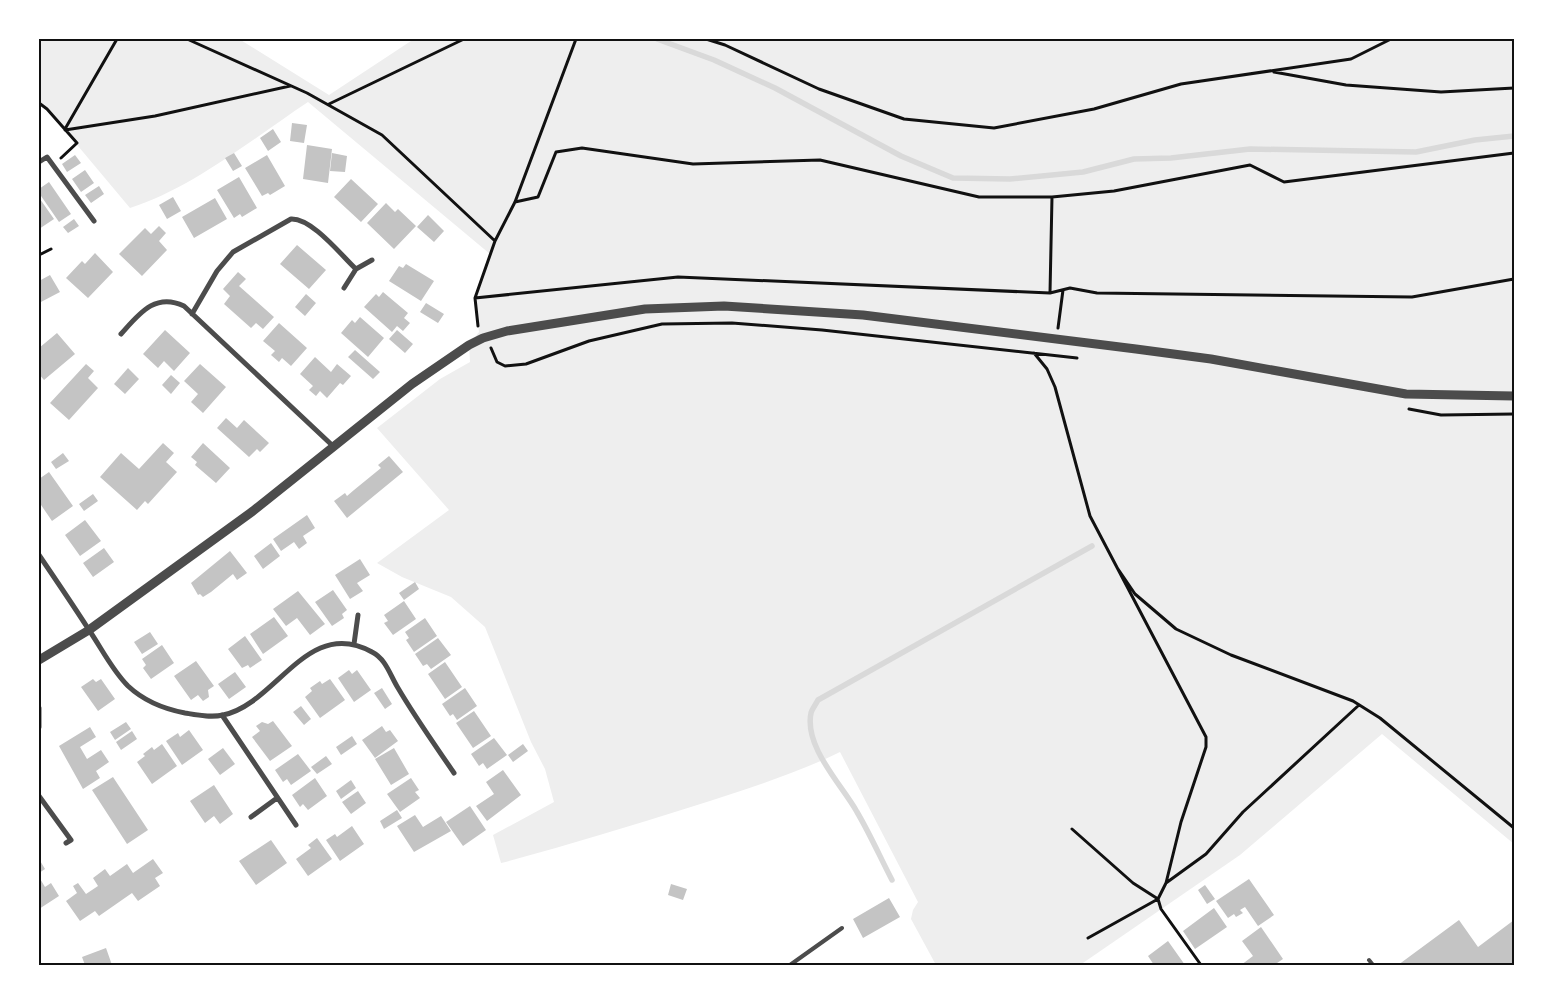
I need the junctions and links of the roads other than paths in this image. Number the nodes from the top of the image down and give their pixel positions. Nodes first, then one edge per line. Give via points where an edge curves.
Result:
1 (39, 162) edge
2 (94, 221) dead end
3 (372, 260) dead end
4 (356, 269) junction
5 (344, 288) dead end
6 (192, 314) junction
7 (121, 334) dead end
8 (1514, 396) edge
9 (334, 447) junction
10 (39, 555) edge
11 (358, 615) dead end
12 (89, 630) junction
13 (354, 644) junction
14 (39, 660) edge
15 (39, 708) edge
16 (222, 715) junction
17 (39, 727) edge
18 (454, 773) dead end
19 (39, 796) edge
20 (277, 798) junction
21 (251, 817) dead end
22 (296, 825) dead end
23 (66, 843) dead end
24 (842, 928) dead end
25 (1369, 960) dead end
26 (790, 965) edge
27 (1373, 965) edge

1 - 2 street via 47,157
3 - 4 street
4 - 5 street
4 - 6 street via 309,224 291,219 233,252 217,271
6 - 7 street via 176,302 156,302
6 - 9 street
8 - 9 street via 1406,394 1211,359 863,315 724,306 646,309 507,331 483,338 412,384
9 - 12 street via 253,511
10 - 12 street
11 - 13 street
12 - 14 street
12 - 16 street via 112,666 144,699 175,711 201,716
13 - 16 street via 330,644 307,655 250,702
13 - 18 street via 373,652 388,668 396,686
15 - 17 street
16 - 20 street
19 - 23 street via 71,840
20 - 21 street
20 - 22 street
24 - 26 lane
25 - 27 lane

